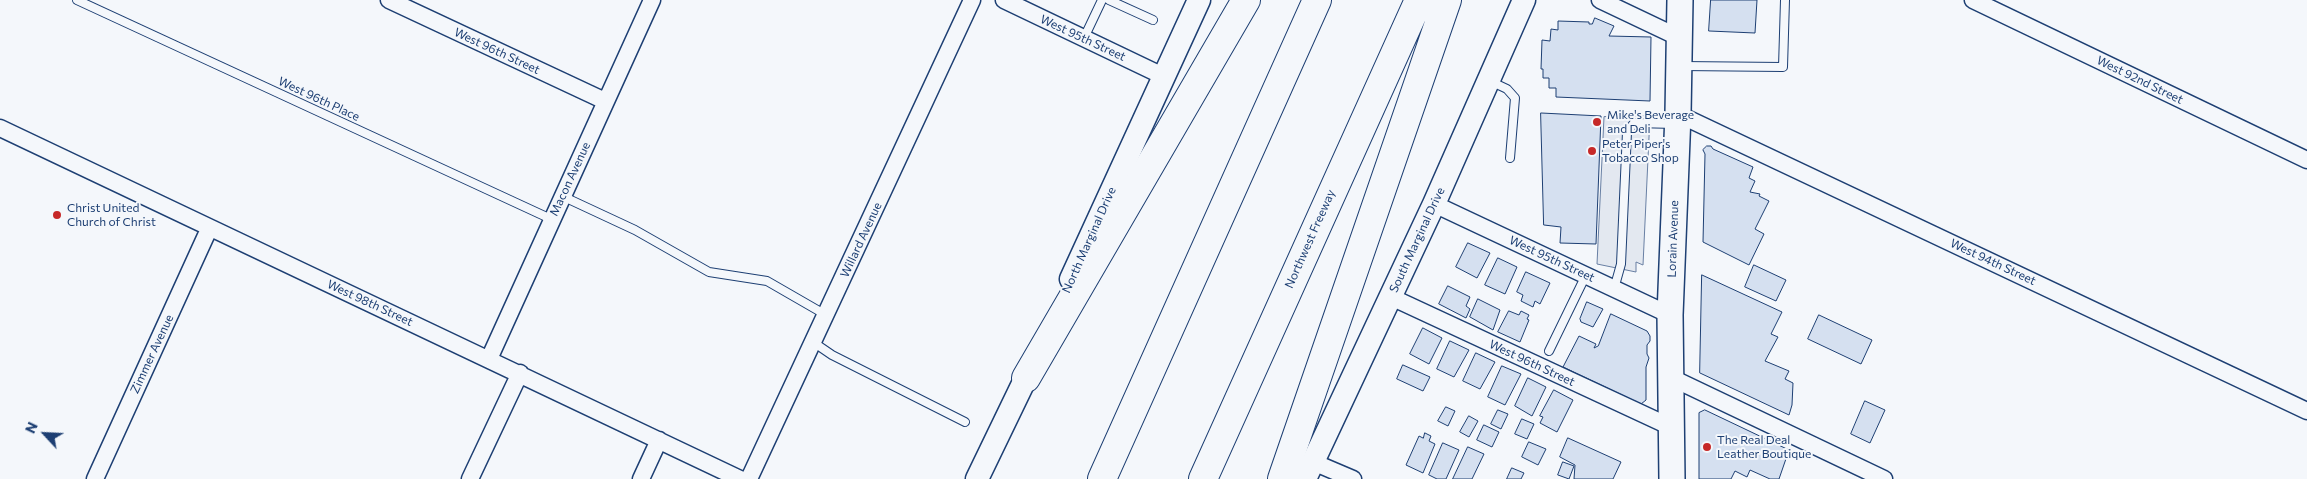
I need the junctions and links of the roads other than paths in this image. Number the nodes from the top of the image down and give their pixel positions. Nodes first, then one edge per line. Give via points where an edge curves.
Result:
1 (77, 0) edge
2 (389, 0) edge
3 (652, 0) edge
4 (972, 0) edge
5 (1004, 0) edge
6 (1102, 0) edge
7 (1109, 0) edge
8 (1199, 0) edge
9 (1246, 0) edge
10 (1317, 0) edge
11 (1419, 0) edge
12 (1446, 0) edge
13 (1524, 0) edge
14 (1600, 0) edge
15 (1680, 0) edge
16 (1785, 0) edge
17 (1973, 0) edge
18 (1153, 20) dead end
19 (1084, 38) junction
20 (1680, 38) junction
21 (1680, 66) junction
22 (1163, 76) junction
23 (1488, 80) junction
24 (605, 101) junction
25 (1678, 119) junction
26 (0, 128) edge
27 (1510, 158) dead end
28 (2307, 160) edge
29 (562, 196) junction
30 (1434, 204) junction
31 (551, 219) junction
32 (209, 229) junction
33 (1586, 275) junction
34 (1614, 289) junction
35 (1390, 297) junction
36 (826, 314) junction
37 (1670, 314) junction
38 (813, 342) junction
39 (1549, 351) dead end
40 (489, 359) junction
41 (520, 373) junction
42 (1026, 378) junction
43 (1672, 378) junction
44 (2307, 411) edge
45 (965, 422) dead end
46 (1673, 428) junction
47 (659, 440) junction
48 (1309, 470) edge
49 (95, 479) edge
50 (470, 479) edge
51 (641, 479) edge
52 (740, 479) edge
53 (749, 479) edge
54 (977, 479) edge
55 (1102, 479) edge
56 (1203, 479) edge
57 (1282, 479) edge
58 (1352, 479) edge
59 (1672, 479) edge
60 (1884, 479) edge

1 - 31 lane, West 96th Place
2 - 24 street, West 96th Street
3 - 24 street, Macon Avenue
4 - 36 street, Willard Avenue
5 - 19 street, West 95th Street
6 - 19 lane
7 - 18 lane
8 - 22 street, North Marginal Drive
9 - 42 highway
10 - 55 highway
11 - 56 highway, Northwest Freeway
12 - 57 highway
13 - 23 street, South Marginal Drive
14 - 20 street
15 - 20 main road, Lorain Avenue
16 - 21 lane via 1783,67
17 - 28 street, West 92nd Street
19 - 22 street, West 95th Street
20 - 21 main road, Lorain Avenue
21 - 25 main road, Lorain Avenue
22 - 42 street, North Marginal Drive
23 - 27 lane via 1507,89 1515,98
23 - 30 street, South Marginal Drive
24 - 29 street, Macon Avenue
25 - 34 lane via 1634,123 1627,132 1621,264
25 - 37 main road, Lorain Avenue
25 - 44 street, West 94th Street
26 - 32 street, West 98th Street
29 - 31 street, Macon Avenue
29 - 36 lane via 635,230 709,272 767,281
30 - 33 street, West 95th Street
30 - 35 street, South Marginal Drive
31 - 40 street, Macon Avenue
32 - 40 street, West 98th Street
32 - 49 street, Zimmer Avenue
33 - 34 street, West 95th Street
33 - 39 lane
34 - 37 street, West 95th Street
35 - 46 street, West 96th Street
35 - 48 street, South Marginal Drive
36 - 38 street, Willard Avenue
37 - 43 main road, Lorain Avenue
38 - 45 lane via 832,355
38 - 53 street, Willard Avenue
40 - 41 street, West 98th Street
41 - 47 street, West 98th Street
41 - 50 street
42 - 54 street, North Marginal Drive
43 - 46 main road, Lorain Avenue
43 - 60 street
46 - 59 main road, Lorain Avenue
47 - 51 street
47 - 52 street, West 98th Street
48 - 58 street

